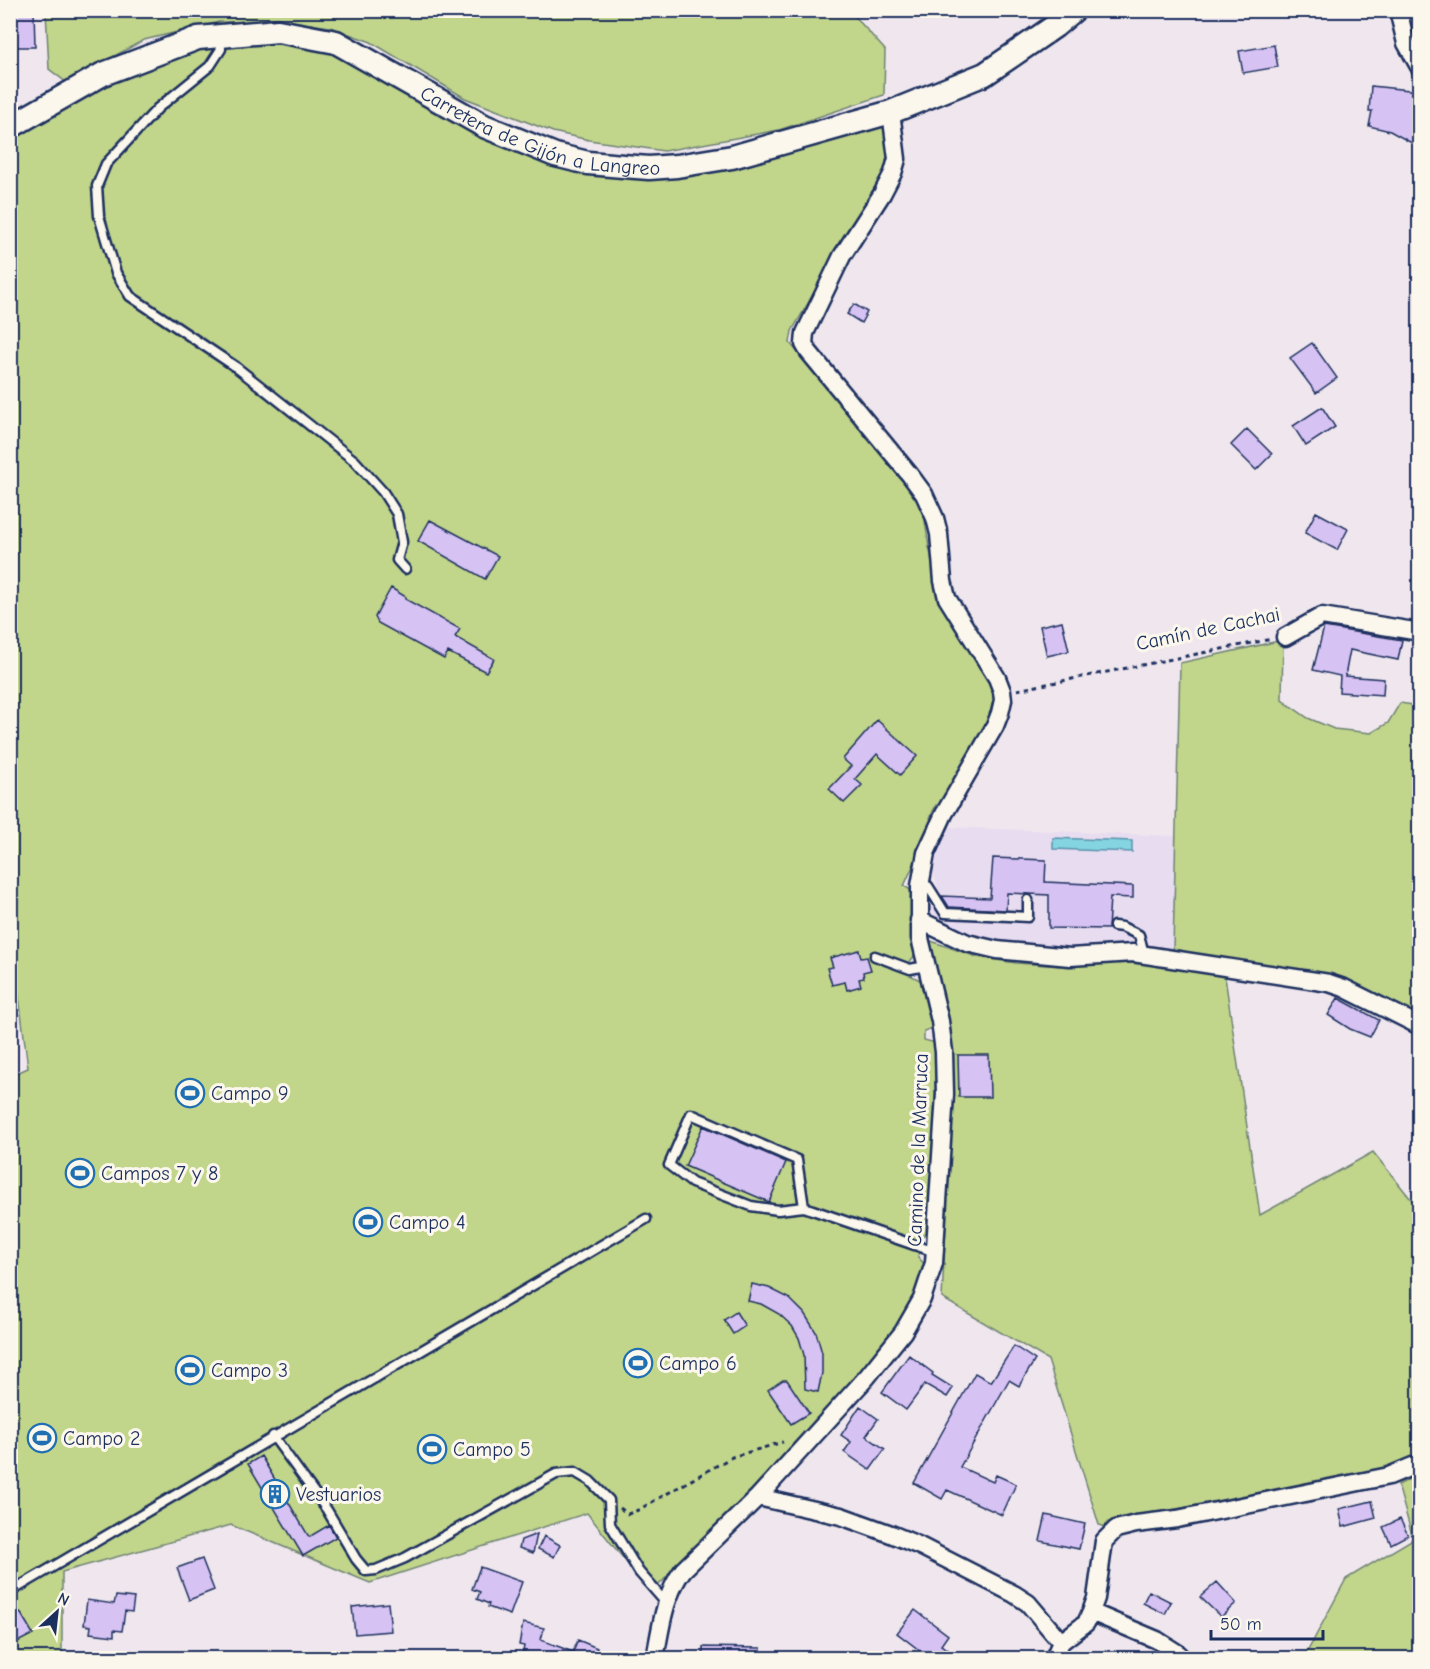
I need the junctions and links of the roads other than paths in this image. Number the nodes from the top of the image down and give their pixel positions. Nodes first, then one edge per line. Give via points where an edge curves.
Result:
1 (1074, 10) edge
2 (1398, 10) edge
3 (220, 35) junction
4 (1419, 68) edge
5 (891, 112) junction
6 (10, 127) edge
7 (405, 569) dead end
8 (1419, 632) edge
9 (1286, 637) road end
10 (920, 886) junction
11 (1028, 900) dead end
12 (919, 920) junction
13 (1114, 926) dead end
14 (1144, 954) junction
15 (875, 956) dead end
16 (926, 966) junction
17 (1419, 1026) edge
18 (804, 1207) junction
19 (646, 1219) dead end
20 (935, 1252) junction
21 (273, 1436) junction
22 (1419, 1463) edge
23 (758, 1497) junction
24 (10, 1592) edge
25 (666, 1603) junction
26 (1091, 1611) junction
27 (1061, 1642) junction
28 (1179, 1654) dead end
29 (655, 1659) edge
30 (1054, 1659) edge

1 - 5 street, Carretera de Gijón a Langreo via 985,74
2 - 4 street via 1406,43
3 - 5 street, Carretera de Gijón a Langreo via 278,31 336,42 483,126 555,155 588,163 649,168 732,157
3 - 6 street, Carretera de Gijón a Langreo via 198,38 103,74
3 - 7 lane via 220,50 210,66 158,108 106,164 97,186 99,216 116,273 130,296 236,367 355,461 384,492 397,514 402,542 397,560
5 - 10 street, Camino de la Marruca via 897,159 893,173 842,256 805,333 804,344 924,494 939,534 947,598 1002,691 995,726 926,853
8 - 9 street, Camín de Cachai via 1322,616
10 - 11 lane via 928,886 945,913 1028,917
10 - 12 street, Camino de la Marruca
12 - 14 street via 989,949 1070,957
12 - 16 street, Camino de la Marruca
13 - 14 lane via 1139,935
14 - 17 street via 1329,983
15 - 16 lane via 910,969
16 - 20 street, Camino de la Marruca via 944,1052
18 - 18 lane via 797,1160 691,1114 669,1165 692,1183 751,1206 778,1210
18 - 20 lane
19 - 21 lane
20 - 23 street, Camino de la Marruca via 922,1299 903,1332
21 - 24 lane
21 - 25 lane via 366,1571 405,1558 556,1474 575,1472 609,1500 610,1524 639,1572
22 - 26 street via 1389,1476 1116,1529 1104,1541
23 - 25 street, Camino de la Marruca via 683,1570
23 - 27 street via 841,1516 920,1546 1028,1603
25 - 29 street, Camino de la Marruca
26 - 27 street via 1086,1623
26 - 28 street
27 - 30 street

